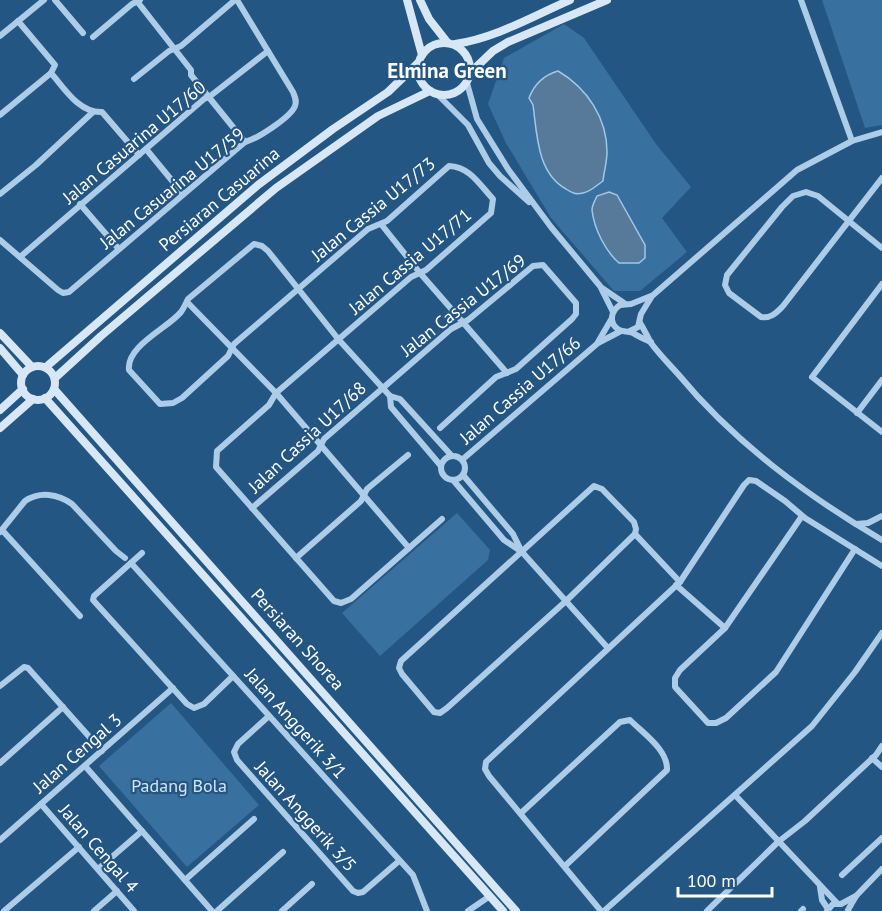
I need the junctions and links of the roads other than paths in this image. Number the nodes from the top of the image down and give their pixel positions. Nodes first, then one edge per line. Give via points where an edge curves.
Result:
1 (55, 0) edge
2 (236, 0) edge
3 (407, 0) edge
4 (420, 0) edge
5 (570, 0) edge
6 (607, 0) edge
7 (801, 0) edge
8 (138, 1) edge
9 (39, 2) edge
10 (18, 21) junction
11 (83, 33) dead end
12 (0, 36) edge
13 (93, 37) dead end
14 (451, 43) junction
15 (174, 49) junction
16 (268, 51) junction
17 (420, 59) junction
18 (471, 72) junction
19 (51, 73) junction
20 (134, 79) dead end
21 (467, 83) junction
22 (434, 93) junction
23 (209, 98) junction
24 (93, 112) junction
25 (0, 116) edge
26 (882, 132) edge
27 (852, 141) junction
28 (245, 142) junction
29 (146, 149) junction
30 (139, 155) junction
31 (471, 174) joint
32 (882, 178) edge
33 (0, 194) edge
34 (183, 194) junction
35 (80, 204) junction
36 (538, 211) junction
37 (848, 222) junction
38 (381, 224) junction
39 (0, 240) edge
40 (118, 248) junction
41 (882, 248) edge
42 (20, 257) junction
43 (420, 273) junction
44 (882, 284) edge
45 (600, 286) junction
46 (298, 290) junction
47 (652, 296) junction
48 (186, 302) junction
49 (628, 303) junction
50 (641, 314) junction
51 (613, 315) junction
52 (463, 322) junction
53 (640, 323) junction
54 (621, 331) junction
55 (630, 332) junction
56 (0, 333) edge
57 (339, 340) junction
58 (651, 342) junction
59 (598, 343) junction
60 (0, 348) edge
61 (232, 348) junction
62 (32, 367) junction
63 (46, 367) junction
64 (507, 373) junction
65 (23, 375) junction
66 (55, 378) junction
67 (882, 380) edge
68 (383, 388) junction
69 (23, 389) junction
70 (54, 389) junction
71 (276, 393) junction
72 (390, 396) junction
73 (33, 399) junction
74 (45, 399) junction
75 (0, 411) edge
76 (857, 413) junction
77 (0, 428) edge
78 (440, 428) dead end
79 (426, 429) junction
80 (882, 432) edge
81 (417, 437) junction
82 (320, 446) junction
83 (408, 455) dead end
84 (452, 455) junction
85 (463, 459) junction
86 (441, 466) junction
87 (463, 475) junction
88 (453, 480) junction
89 (364, 495) junction
90 (252, 508) junction
91 (802, 516) junction
92 (882, 517) edge
93 (442, 519) dead end
94 (856, 524) junction
95 (1, 531) edge
96 (636, 531) junction
97 (870, 533) junction
98 (881, 537) edge
99 (409, 548) junction
100 (855, 549) junction
101 (522, 552) junction
102 (142, 553) dead end
103 (125, 558) dead end
104 (296, 558) junction
105 (131, 563) junction
106 (882, 566) edge
107 (678, 583) junction
108 (566, 601) junction
109 (80, 616) dead end
110 (724, 628) junction
111 (882, 633) edge
112 (607, 647) junction
113 (233, 676) junction
114 (0, 686) edge
115 (173, 688) junction
116 (63, 707) junction
117 (269, 716) junction
118 (882, 746) edge
119 (102, 751) junction
120 (872, 758) junction
121 (0, 763) edge
122 (85, 766) junction
123 (882, 767) edge
124 (735, 795) junction
125 (41, 804) junction
126 (521, 813) junction
127 (254, 819) dead end
128 (142, 831) junction
129 (882, 838) edge
130 (0, 840) edge
131 (778, 842) junction
132 (79, 847) junction
133 (283, 852) dead end
134 (399, 861) junction
135 (565, 866) junction
136 (98, 869) junction
137 (478, 869) junction
138 (882, 869) edge
139 (842, 875) dead end
140 (185, 880) junction
141 (312, 884) dead end
142 (819, 886) junction
143 (117, 891) junction
144 (490, 896) junction
145 (856, 896) junction
146 (839, 904) junction
147 (709, 910) edge
148 (827, 910) edge
149 (4, 911) edge
150 (94, 911) edge
151 (134, 911) edge
152 (212, 911) edge
153 (282, 911) edge
154 (427, 911) edge
155 (468, 911) edge
156 (503, 911) edge
157 (516, 911) edge
158 (603, 911) edge
159 (848, 911) edge

1 - 11 street
2 - 15 street
2 - 16 street, Jalan Casuarina U17/59
3 - 17 main road
4 - 14 main road via 429,19
5 - 14 main road via 472,42
6 - 18 main road via 508,42
7 - 27 street
8 - 13 street
8 - 15 street
9 - 10 street
10 - 12 street
10 - 19 street via 55,65
14 - 17 main road via 433,45
14 - 18 main road via 469,59
15 - 20 street
15 - 23 street
16 - 23 street, Jalan Casuarina U17/60
16 - 28 street, Jalan Casuarina U17/59 via 293,92 295,104 256,139
17 - 22 main road via 420,79
17 - 63 main road, Persiaran Casuarina via 388,92 258,185
18 - 21 main road
19 - 24 street via 83,108
19 - 25 street
21 - 22 main road via 454,93
21 - 36 street via 477,119
22 - 36 street via 468,125 500,176
22 - 66 main road, Persiaran Casuarina via 378,116 276,188
23 - 28 street
23 - 29 street, Jalan Casuarina U17/60
24 - 30 street via 102,112
24 - 33 street
26 - 27 street
27 - 47 street via 797,170
28 - 34 street, Jalan Casuarina U17/59
29 - 30 street, Jalan Casuarina U17/60
29 - 34 street
30 - 35 street, Jalan Casuarina U17/60
31 - 38 street, Jalan Cassia U17/73 via 460,166 449,166
31 - 43 street, Jalan Cassia U17/71 via 493,199 491,213
32 - 37 street
34 - 40 street, Jalan Casuarina U17/59
35 - 40 street
35 - 42 street, Jalan Casuarina U17/60
36 - 45 street
37 - 37 street via 818,196 806,192 793,196 727,275 725,285 729,293 761,317 776,314
37 - 41 street
38 - 43 street
38 - 46 street, Jalan Cassia U17/73 via 368,229
39 - 42 street, Jalan Casuarina U17/59
40 - 42 street, Jalan Casuarina U17/59 via 63,293
43 - 52 street
43 - 57 street, Jalan Cassia U17/71
44 - 76 street via 812,376
45 - 49 street
45 - 51 street
46 - 48 street via 268,251 254,244
46 - 57 street
46 - 61 street, Jalan Cassia U17/73
47 - 49 street
47 - 50 street
48 - 61 street
48 - 61 street, Jalan Cassia U17/73 via 182,312 133,353 129,364 129,370 160,404 182,398
49 - 50 street
49 - 51 street via 616,308
50 - 53 street
51 - 54 street via 614,326
51 - 59 street, Jalan Cassia U17/66
52 - 64 street
52 - 64 street, Jalan Cassia U17/69 via 533,266 543,265 553,276 576,303 576,314
52 - 68 street, Jalan Cassia U17/69
53 - 55 street
53 - 58 street
54 - 55 street
54 - 59 street, Jalan Cassia U17/66
55 - 58 street
56 - 62 main road
57 - 68 street
57 - 71 street, Jalan Cassia U17/71
58 - 94 street via 694,394 757,454
59 - 85 street, Jalan Cassia U17/66
60 - 65 main road
61 - 71 street
62 - 63 main road
62 - 65 main road
63 - 66 main road
64 - 78 street via 496,377
65 - 69 main road
66 - 70 main road
67 - 76 street
68 - 72 street
68 - 82 street, Jalan Cassia U17/68
69 - 73 main road
69 - 75 main road
70 - 74 main road
70 - 137 main road, Persiaran Shorea
71 - 82 street
71 - 90 street, Jalan Cassia U17/71 via 269,405 217,450 216,467
72 - 79 street via 400,399
72 - 81 street via 391,407
73 - 74 main road
73 - 77 main road
74 - 144 main road, Persiaran Shorea
76 - 80 street
79 - 81 street
79 - 84 street
81 - 86 street
82 - 89 street
82 - 90 street, Jalan Cassia U17/68
83 - 89 street
84 - 85 street
84 - 86 street
85 - 87 street
86 - 88 street via 445,477
87 - 88 street
87 - 101 street via 513,534
88 - 101 street via 504,540
89 - 99 street
89 - 104 street
90 - 104 street, Jalan Cassia U17/71
91 - 100 street
91 - 107 street via 756,481 749,480
91 - 110 street
92 - 94 street via 868,524
92 - 97 street
93 - 99 street
94 - 97 street
95 - 103 street via 25,501 50,494 72,504
95 - 109 street
96 - 101 street via 633,522 594,486
96 - 107 street
96 - 108 street
97 - 98 street
99 - 104 street, Jalan Cassia U17/71 via 341,603 334,602
100 - 106 street
100 - 110 street via 776,672 726,718 708,723 675,687 675,678
101 - 108 street
101 - 108 street via 401,661 399,668 434,712 440,713
102 - 105 street
105 - 113 street, Jalan Anggerik 3/1
105 - 115 street via 93,600
107 - 110 street
107 - 112 street
108 - 112 street
111 - 124 street via 823,714
112 - 126 street via 486,762 489,776
113 - 115 street via 204,704 194,708
113 - 117 street, Jalan Anggerik 3/1
114 - 116 street via 24,667 28,668
115 - 119 street, Jalan Cengal 3
116 - 119 street
116 - 121 street
117 - 134 street, Jalan Anggerik 3/1
117 - 134 street, Jalan Anggerik 3/5 via 238,744 234,752 237,760 353,891 363,892
118 - 120 street
119 - 122 street, Jalan Cengal 3
120 - 123 street
120 - 131 street
122 - 125 street, Jalan Cengal 3
122 - 128 street
124 - 131 street
124 - 158 street
125 - 130 street, Jalan Cengal 3
125 - 132 street, Jalan Cengal 4
126 - 135 street
126 - 135 street via 620,722 630,720 665,755 667,770
127 - 140 street
128 - 136 street
128 - 140 street
129 - 139 street
131 - 142 street
131 - 147 street
132 - 136 street, Jalan Cengal 4
132 - 149 street
133 - 152 street
134 - 154 street, Jalan Anggerik 3/1 via 413,875
135 - 158 street
136 - 143 street, Jalan Cengal 4
137 - 144 main road
137 - 157 main road, Persiaran Shorea
138 - 145 street
140 - 152 street
141 - 153 street
142 - 146 street
142 - 148 street
143 - 150 street
143 - 151 street, Jalan Cengal 4
144 - 155 street
144 - 156 main road, Persiaran Shorea
144 - 157 main road
145 - 146 street
145 - 159 street
146 - 148 street
146 - 159 street

